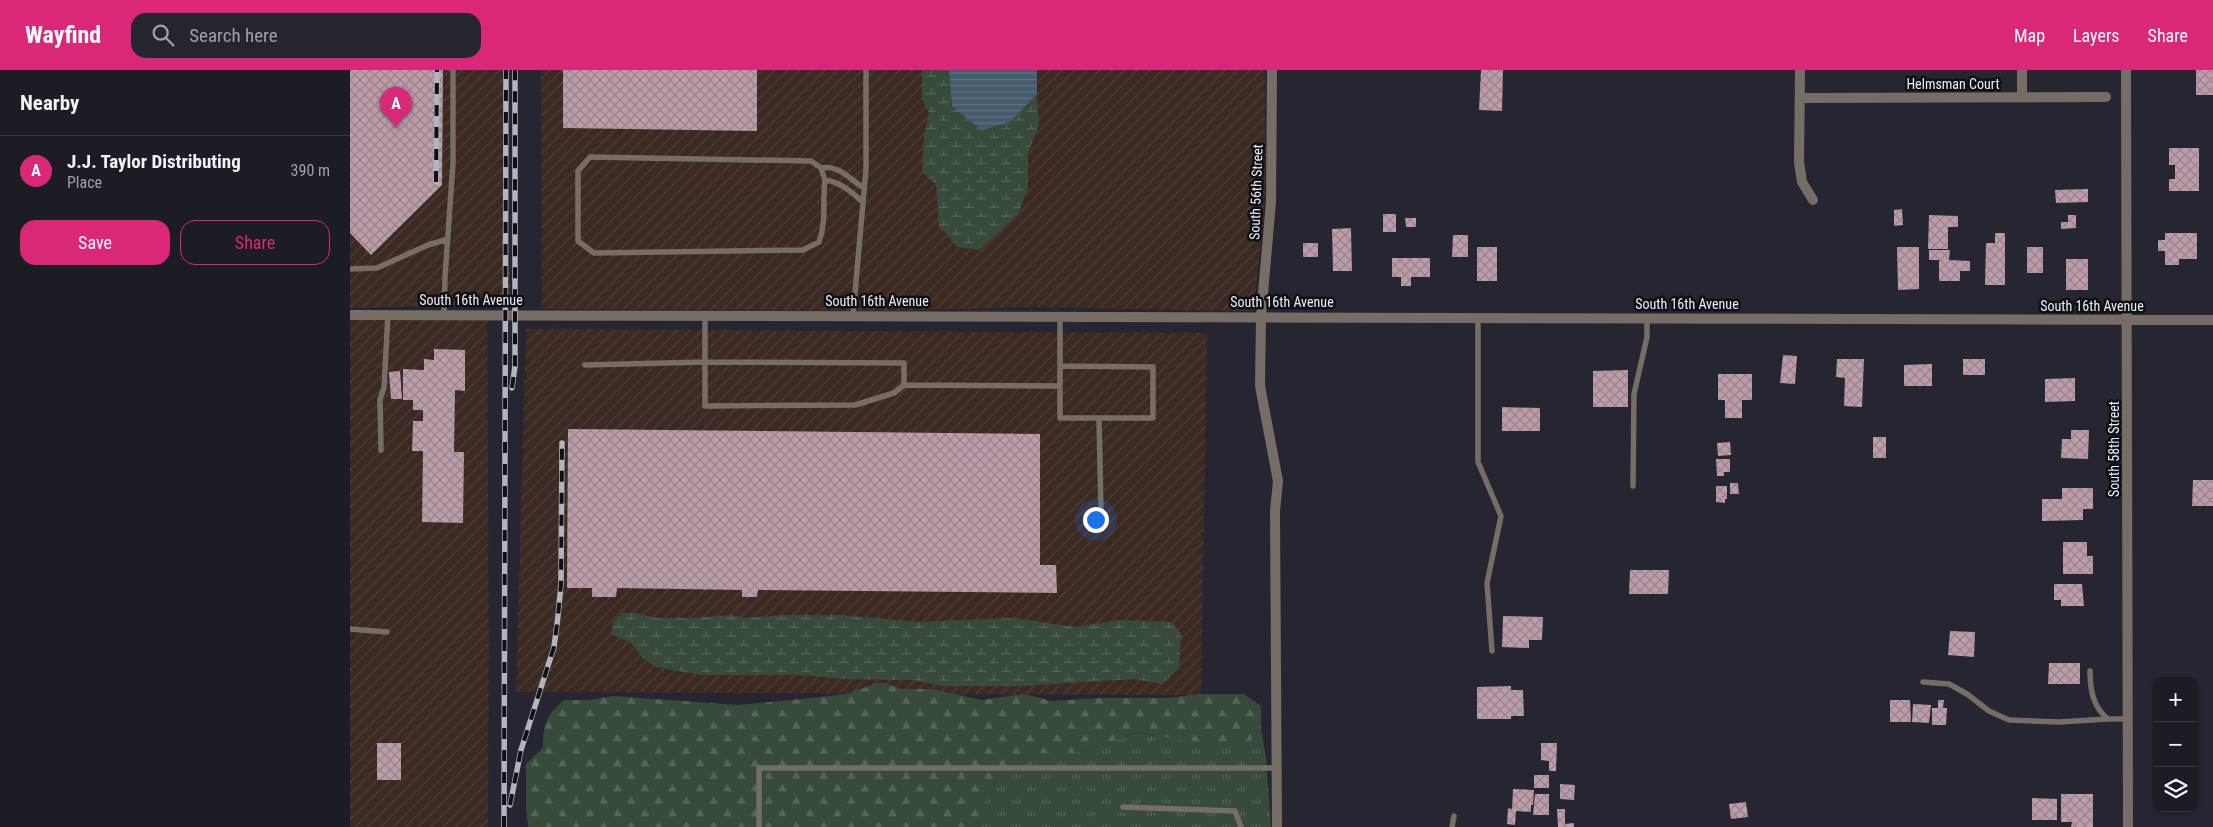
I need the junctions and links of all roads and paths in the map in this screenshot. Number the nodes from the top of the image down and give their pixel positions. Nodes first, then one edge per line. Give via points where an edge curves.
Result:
1 (453, 70) edge
2 (866, 70) edge
3 (1272, 70) edge
4 (1800, 70) edge
5 (2022, 70) edge
6 (2126, 70) edge
7 (2022, 97) junction
8 (2106, 97) dead end
9 (1800, 98) junction
10 (821, 168) junction
11 (825, 180) junction
12 (864, 188) junction
13 (1813, 200) dead end
14 (863, 202) junction
15 (448, 239) junction
16 (350, 269) edge
17 (388, 314) junction
18 (444, 314) junction
19 (705, 314) junction
20 (350, 315) edge
21 (853, 315) junction
22 (1060, 315) junction
23 (1261, 316) junction
24 (1478, 316) junction
25 (1647, 317) junction
26 (2128, 320) junction
27 (2213, 320) edge
28 (705, 362) junction
29 (585, 364) dead end
30 (1060, 366) junction
31 (904, 385) junction
32 (1060, 386) junction
33 (1098, 418) junction
34 (381, 450) dead end
35 (1633, 486) dead end
36 (1101, 512) dead end
37 (350, 629) edge
38 (387, 632) dead end
39 (1492, 651) dead end
40 (2090, 671) dead end
41 (1923, 682) dead end
42 (2108, 719) junction
43 (2128, 719) junction
44 (1277, 768) junction
45 (1123, 807) dead end
46 (1454, 816) dead end
47 (759, 827) edge
48 (1241, 827) edge
49 (1277, 827) edge
50 (1452, 827) edge
51 (2128, 827) edge

1 - 15 lane via 453,163
2 - 12 lane
3 - 23 street, South 56th Street via 1272,202
4 - 9 street
5 - 7 street
6 - 26 street, South 58th Street
7 - 8 street, Helmsman Court
7 - 9 street, Helmsman Court
9 - 13 street via 1799,162 1802,182
10 - 11 lane
10 - 11 lane via 811,161 590,158 578,171 578,241 594,253 803,250 819,242 824,227
10 - 12 lane via 841,170
11 - 14 lane via 843,186
12 - 14 lane
14 - 21 lane
15 - 16 lane via 377,268
15 - 18 lane
17 - 18 street, South 16th Avenue
17 - 20 street, South 16th Avenue
17 - 34 lane via 384,388 380,399
18 - 19 street, South 16th Avenue
19 - 21 street, South 16th Avenue
19 - 28 lane
21 - 22 street, South 16th Avenue
22 - 23 street, South 16th Avenue
22 - 30 lane
23 - 24 street, South 16th Avenue
23 - 44 street, South 56th Street via 1260,386 1278,481 1275,512
24 - 25 street, South 16th Avenue
24 - 39 lane via 1478,462 1501,516 1487,583
25 - 26 street, South 16th Avenue
25 - 35 lane via 1647,337 1634,394
26 - 27 street, South 16th Avenue
26 - 43 street, South 58th Street
28 - 29 lane
28 - 31 lane via 904,363
28 - 31 lane via 705,406 855,405 894,393
30 - 32 lane
30 - 33 lane via 1153,368 1153,418
31 - 32 lane
32 - 33 lane via 1060,418
33 - 36 lane
37 - 38 lane
40 - 42 lane via 2094,702
41 - 42 lane via 1949,684 1989,711 2009,720 2059,722
42 - 43 lane
43 - 51 street, South 58th Street
44 - 47 lane via 759,768
44 - 49 street, South 56th Street
45 - 48 lane via 1234,811
46 - 50 lane

